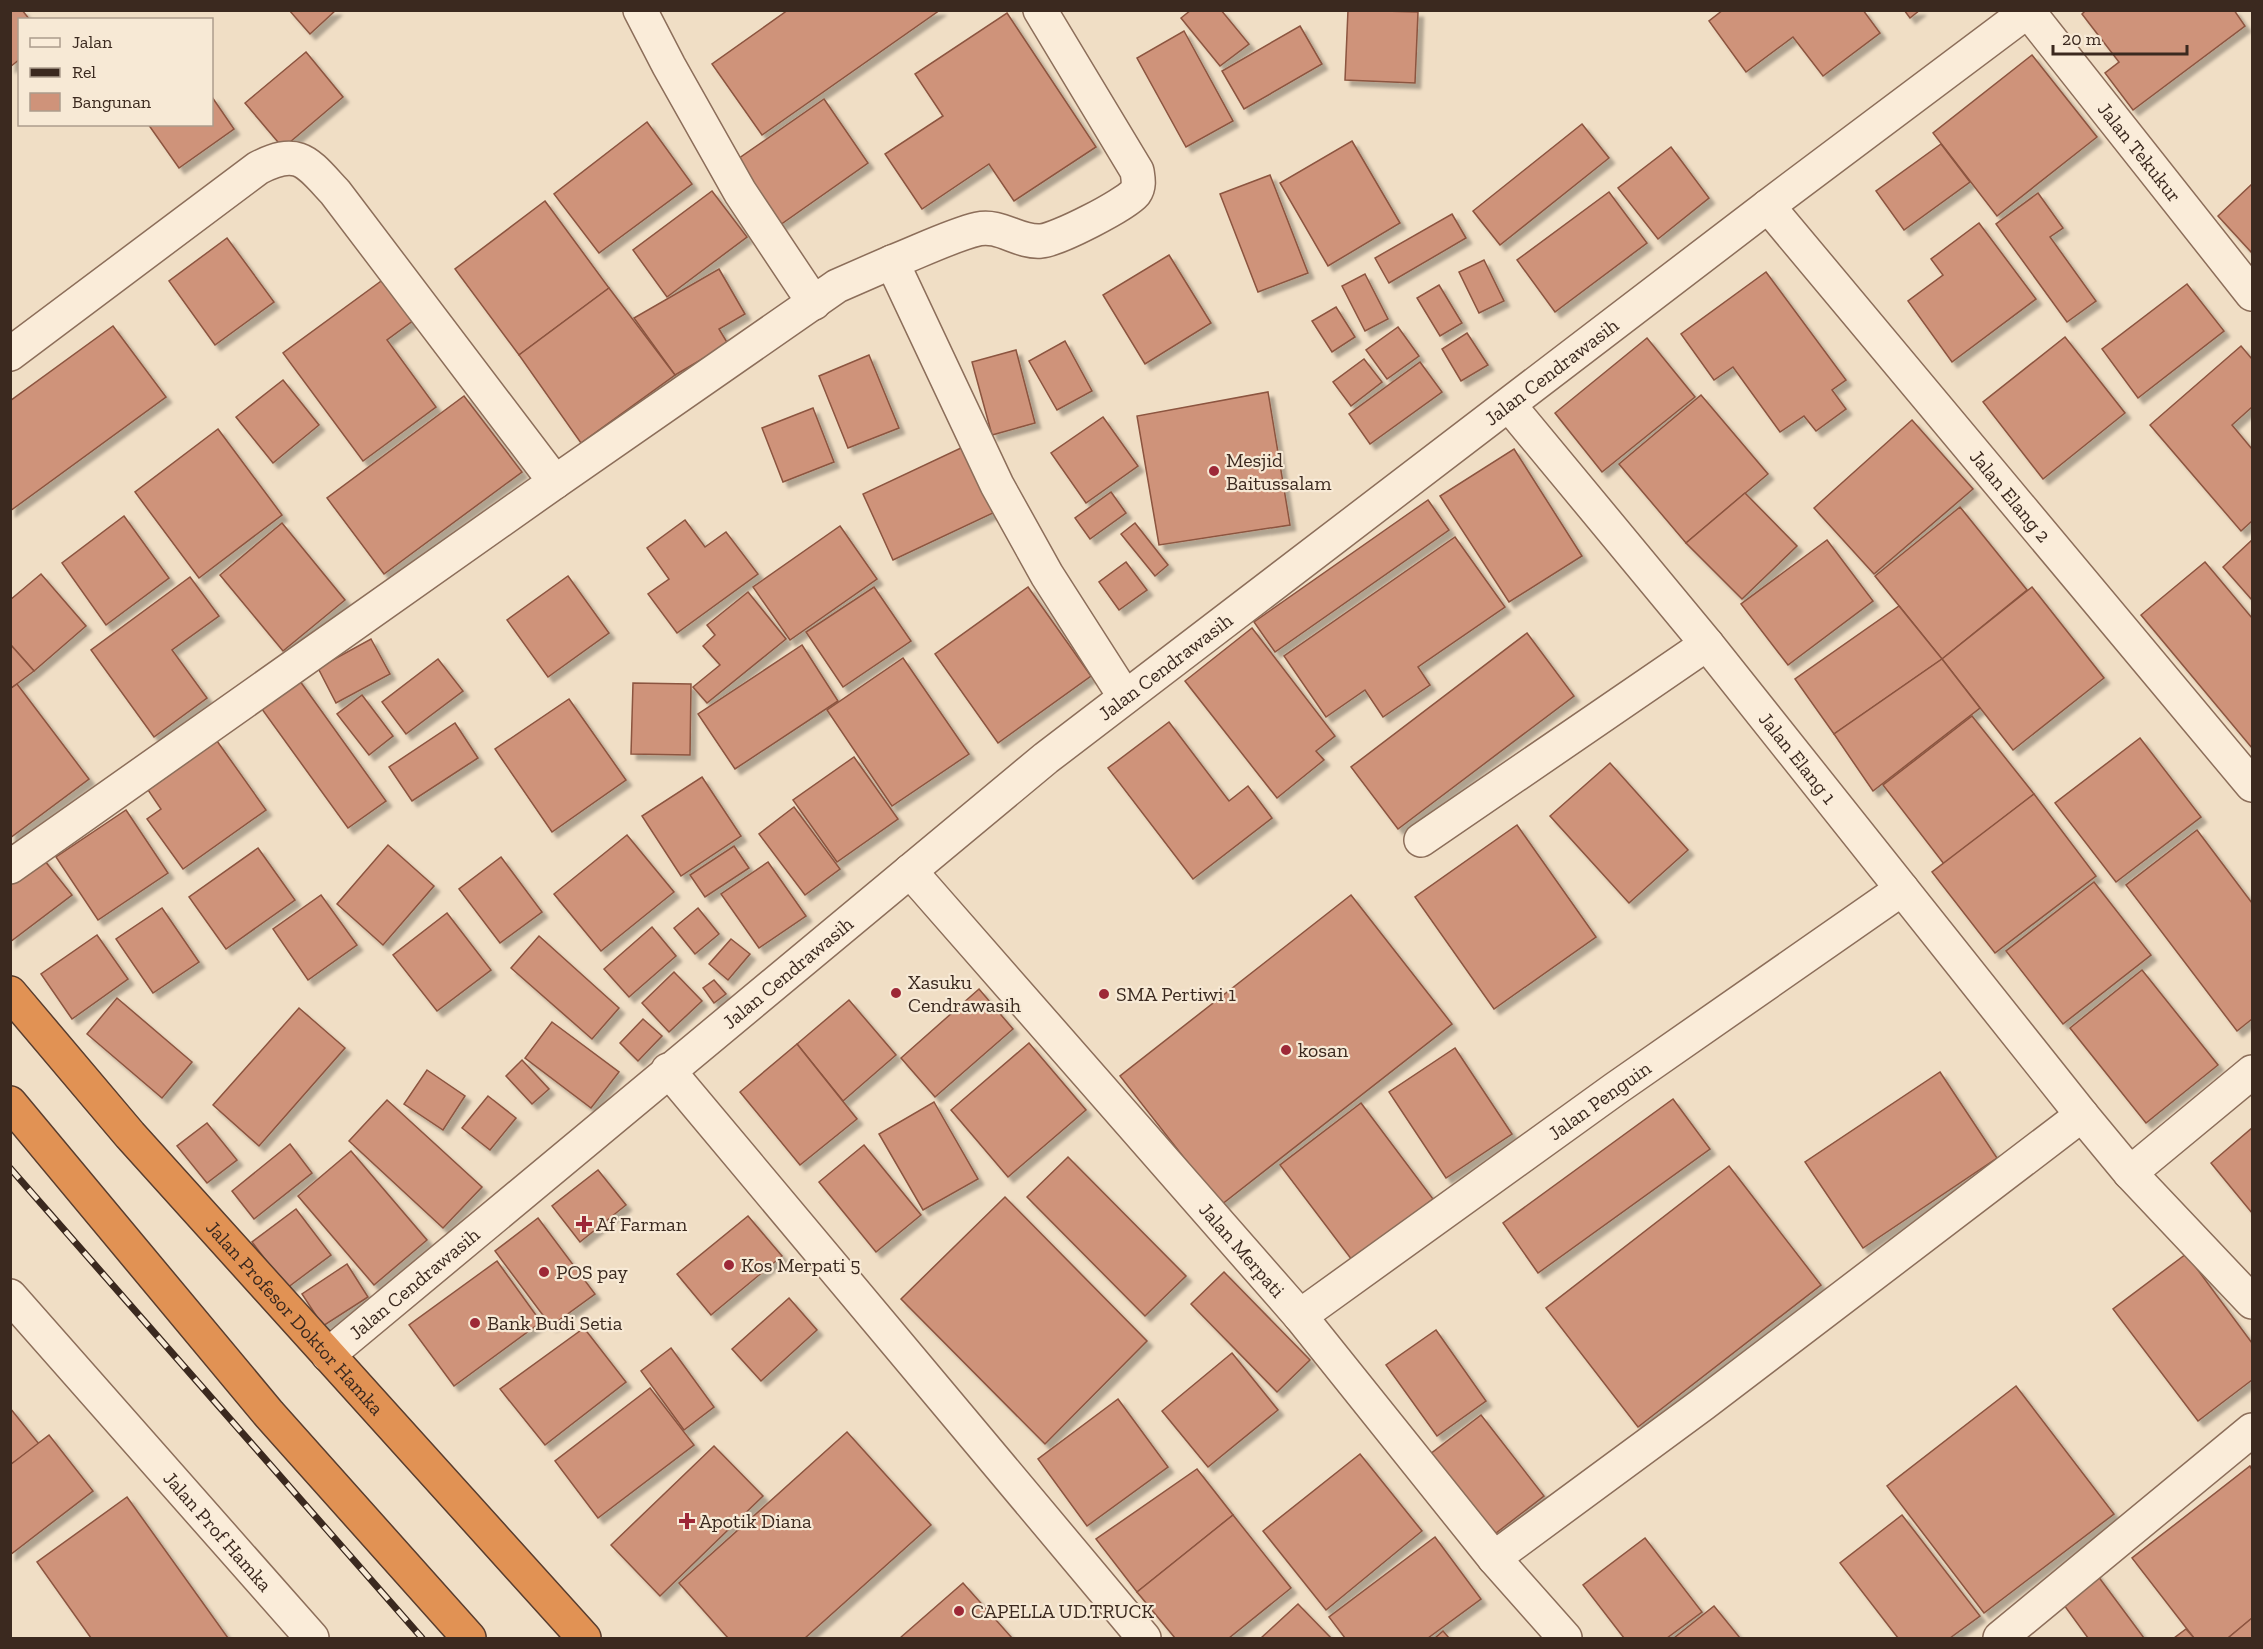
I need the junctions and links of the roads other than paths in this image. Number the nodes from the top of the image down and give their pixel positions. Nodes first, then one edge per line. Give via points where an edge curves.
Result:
1 (640, 10) edge
2 (1040, 10) edge
3 (2028, 11) edge
4 (1768, 206) junction
5 (892, 262) junction
6 (2253, 294) edge
7 (814, 303) junction
8 (10, 354) edge
9 (1509, 405) junction
10 (555, 482) junction
11 (1707, 644) junction
12 (1125, 697) junction
13 (2253, 785) edge
14 (1421, 840) dead end
15 (10, 867) edge
16 (909, 871) junction
17 (1902, 889) junction
18 (10, 993) edge
19 (668, 1070) junction
20 (2253, 1072) edge
21 (10, 1103) edge
22 (2082, 1116) junction
23 (2130, 1173) junction
24 (10, 1296) edge
25 (2253, 1302) edge
26 (1300, 1316) junction
27 (328, 1355) junction
28 (2253, 1430) edge
29 (1494, 1558) junction
30 (312, 1638) edge
31 (469, 1638) edge
32 (584, 1638) edge
33 (1144, 1638) edge
34 (1564, 1638) edge
35 (2000, 1638) edge

1 - 7 street via 740,192
2 - 5 street via 1137,171 1139,182 1135,192 1102,215 1052,239 1031,241 996,229 979,229
3 - 4 street, Jalan Cendrawasih
3 - 6 street, Jalan Tekukur
4 - 9 street, Jalan Cendrawasih
4 - 13 street, Jalan Elang 2
5 - 7 street via 837,286
5 - 12 street via 997,485 1047,575
7 - 10 street
8 - 10 street via 250,174 274,160 299,159 335,192
9 - 11 street, Jalan Elang 1
9 - 12 street, Jalan Cendrawasih
10 - 15 street
11 - 14 street
11 - 17 street, Jalan Elang 1
12 - 16 street, Jalan Cendrawasih
16 - 19 street, Jalan Cendrawasih
16 - 26 street, Jalan Merpati
17 - 22 street, Jalan Elang 1
17 - 26 street, Jalan Penguin
18 - 27 highway, Jalan Profesor Doktor Hamka via 130,1135
19 - 27 street, Jalan Cendrawasih
19 - 33 street
20 - 23 street
21 - 31 highway via 270,1414
22 - 23 street, Jalan Elang 1
22 - 29 street via 1704,1404
23 - 25 street, Jalan Elang 1
24 - 30 street, Jalan Prof Hamka
26 - 29 street, Jalan Merpati
27 - 32 highway, Jalan Profesor Doktor Hamka
28 - 35 street
29 - 34 street, Jalan Merpati

